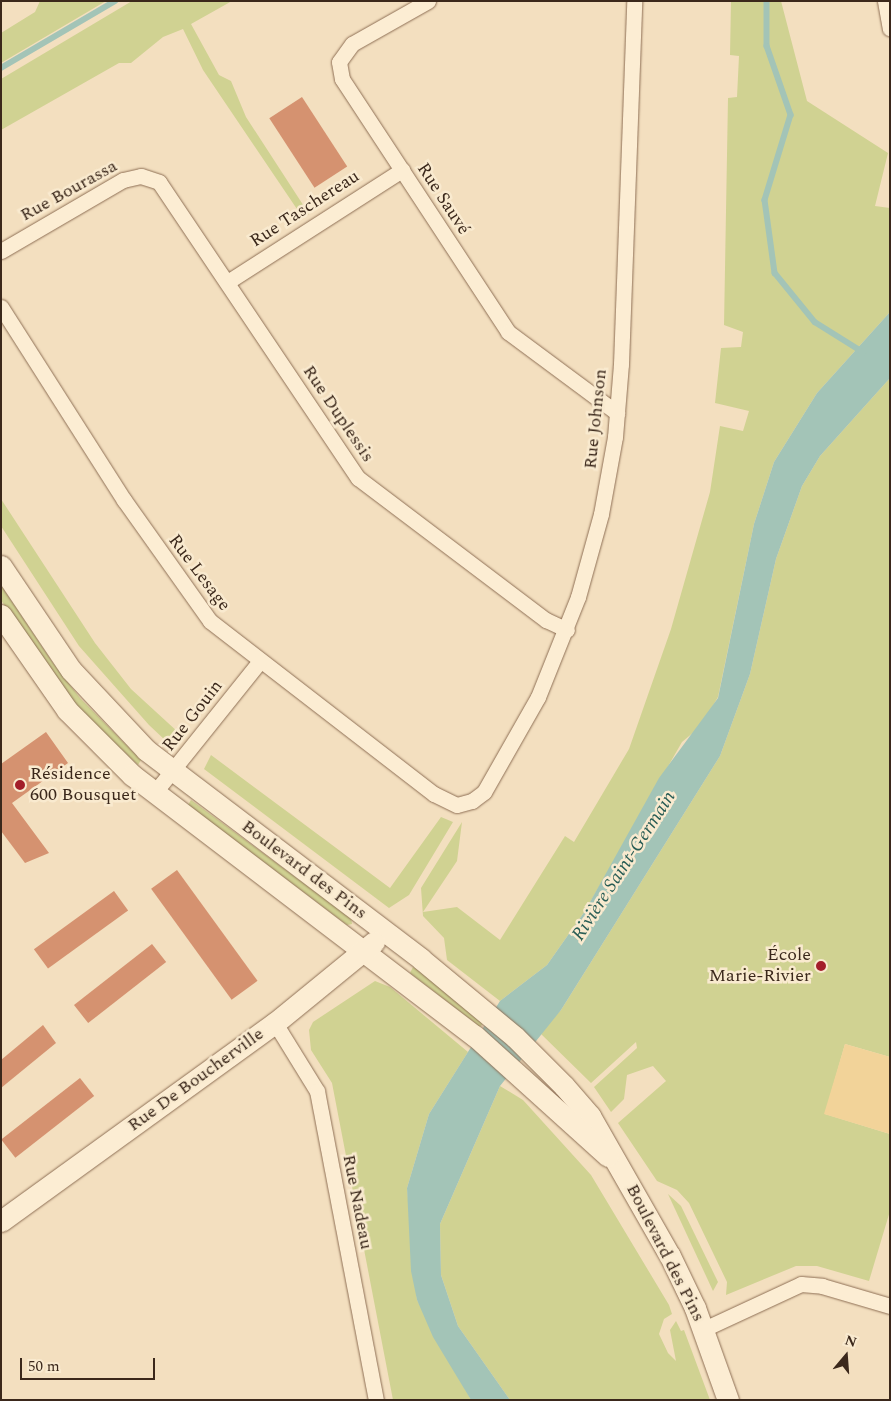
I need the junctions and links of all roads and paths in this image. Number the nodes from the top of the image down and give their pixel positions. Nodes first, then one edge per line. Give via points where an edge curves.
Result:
1 (428, 1) edge
2 (634, 1) edge
3 (885, 1) edge
4 (890, 29) edge
5 (402, 170) junction
6 (159, 182) joint
7 (1, 252) edge
8 (229, 281) junction
9 (1, 307) edge
10 (617, 413) junction
11 (1, 566) edge
12 (1, 615) edge
13 (567, 630) junction
14 (259, 662) junction
15 (172, 771) junction
16 (155, 792) junction
17 (466, 804) joint
18 (385, 931) junction
19 (366, 951) junction
20 (275, 1023) junction
21 (617, 1164) junction
22 (1, 1221) edge
23 (890, 1306) edge
24 (704, 1329) junction
25 (376, 1400) edge
26 (728, 1400) edge

1 - 5 street, Rue Sauvé via 352,44 340,62 342,79
2 - 10 street, Rue Johnson
3 - 4 street
5 - 8 street, Rue Taschereau
5 - 10 street, Rue Sauvé via 508,332
6 - 7 street, Rue Bourassa via 141,176 123,180
6 - 8 street, Rue Duplessis
8 - 13 street, Rue Duplessis via 358,478 546,620
9 - 14 street, Rue Lesage via 187,594 210,620
10 - 13 street, Rue Johnson via 601,514
11 - 15 street, Boulevard des Pins via 86,689
12 - 16 street, Boulevard des Pins via 67,710 116,760
13 - 17 street, Rue Johnson via 531,712 489,784
14 - 15 street, Rue Gouin
14 - 17 street, Rue Lesage via 434,794
15 - 16 street, Rue Gouin
15 - 18 street, Boulevard des Pins
16 - 19 street, Boulevard des Pins
18 - 19 street, Rue De Boucherville
18 - 21 street, Boulevard des Pins via 538,1058 590,1116
19 - 20 street, Rue De Boucherville
19 - 21 street, Boulevard des Pins via 475,1036
20 - 22 street, Rue De Boucherville
20 - 25 street, Rue Nadeau via 317,1091
21 - 24 street, Boulevard des Pins via 670,1256
23 - 24 street via 822,1286 801,1284
24 - 26 street, Boulevard des Pins

